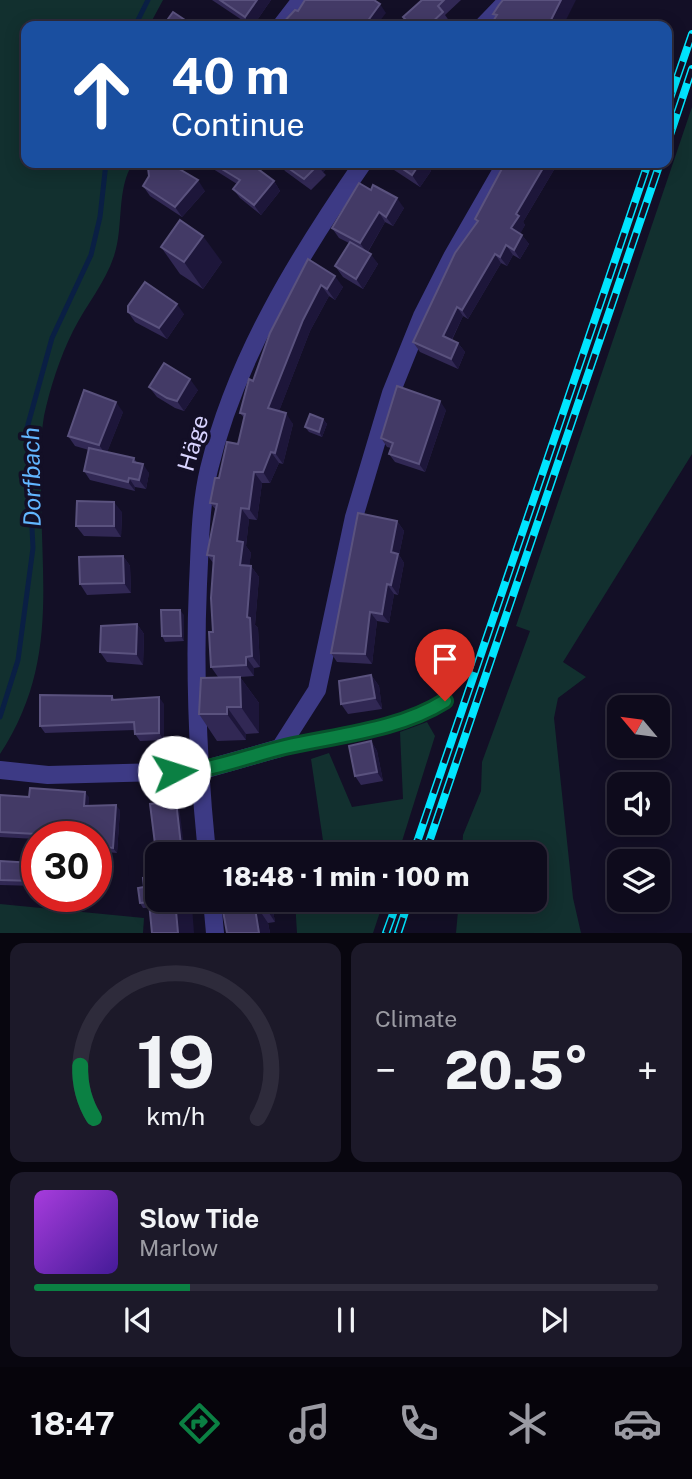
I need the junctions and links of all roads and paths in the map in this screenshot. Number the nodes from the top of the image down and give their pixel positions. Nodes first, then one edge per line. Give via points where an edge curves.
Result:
1 (508, 0) edge
2 (295, 2) edge
3 (284, 21) edge
4 (488, 21) edge
5 (360, 168) edge
6 (503, 168) edge
7 (445, 701) dead end
8 (280, 748) junction
9 (0, 770) edge
10 (199, 771) junction
11 (206, 842) edge
12 (213, 912) edge
13 (215, 933) edge

1 - 4 street
2 - 3 street
5 - 10 street, Häge via 300,258 264,326 209,467 202,504 196,633
6 - 8 street via 422,316 391,393 354,517 317,690
7 - 8 lane via 420,717
8 - 10 street
9 - 10 street via 48,775
10 - 11 street, Häge
12 - 13 street

